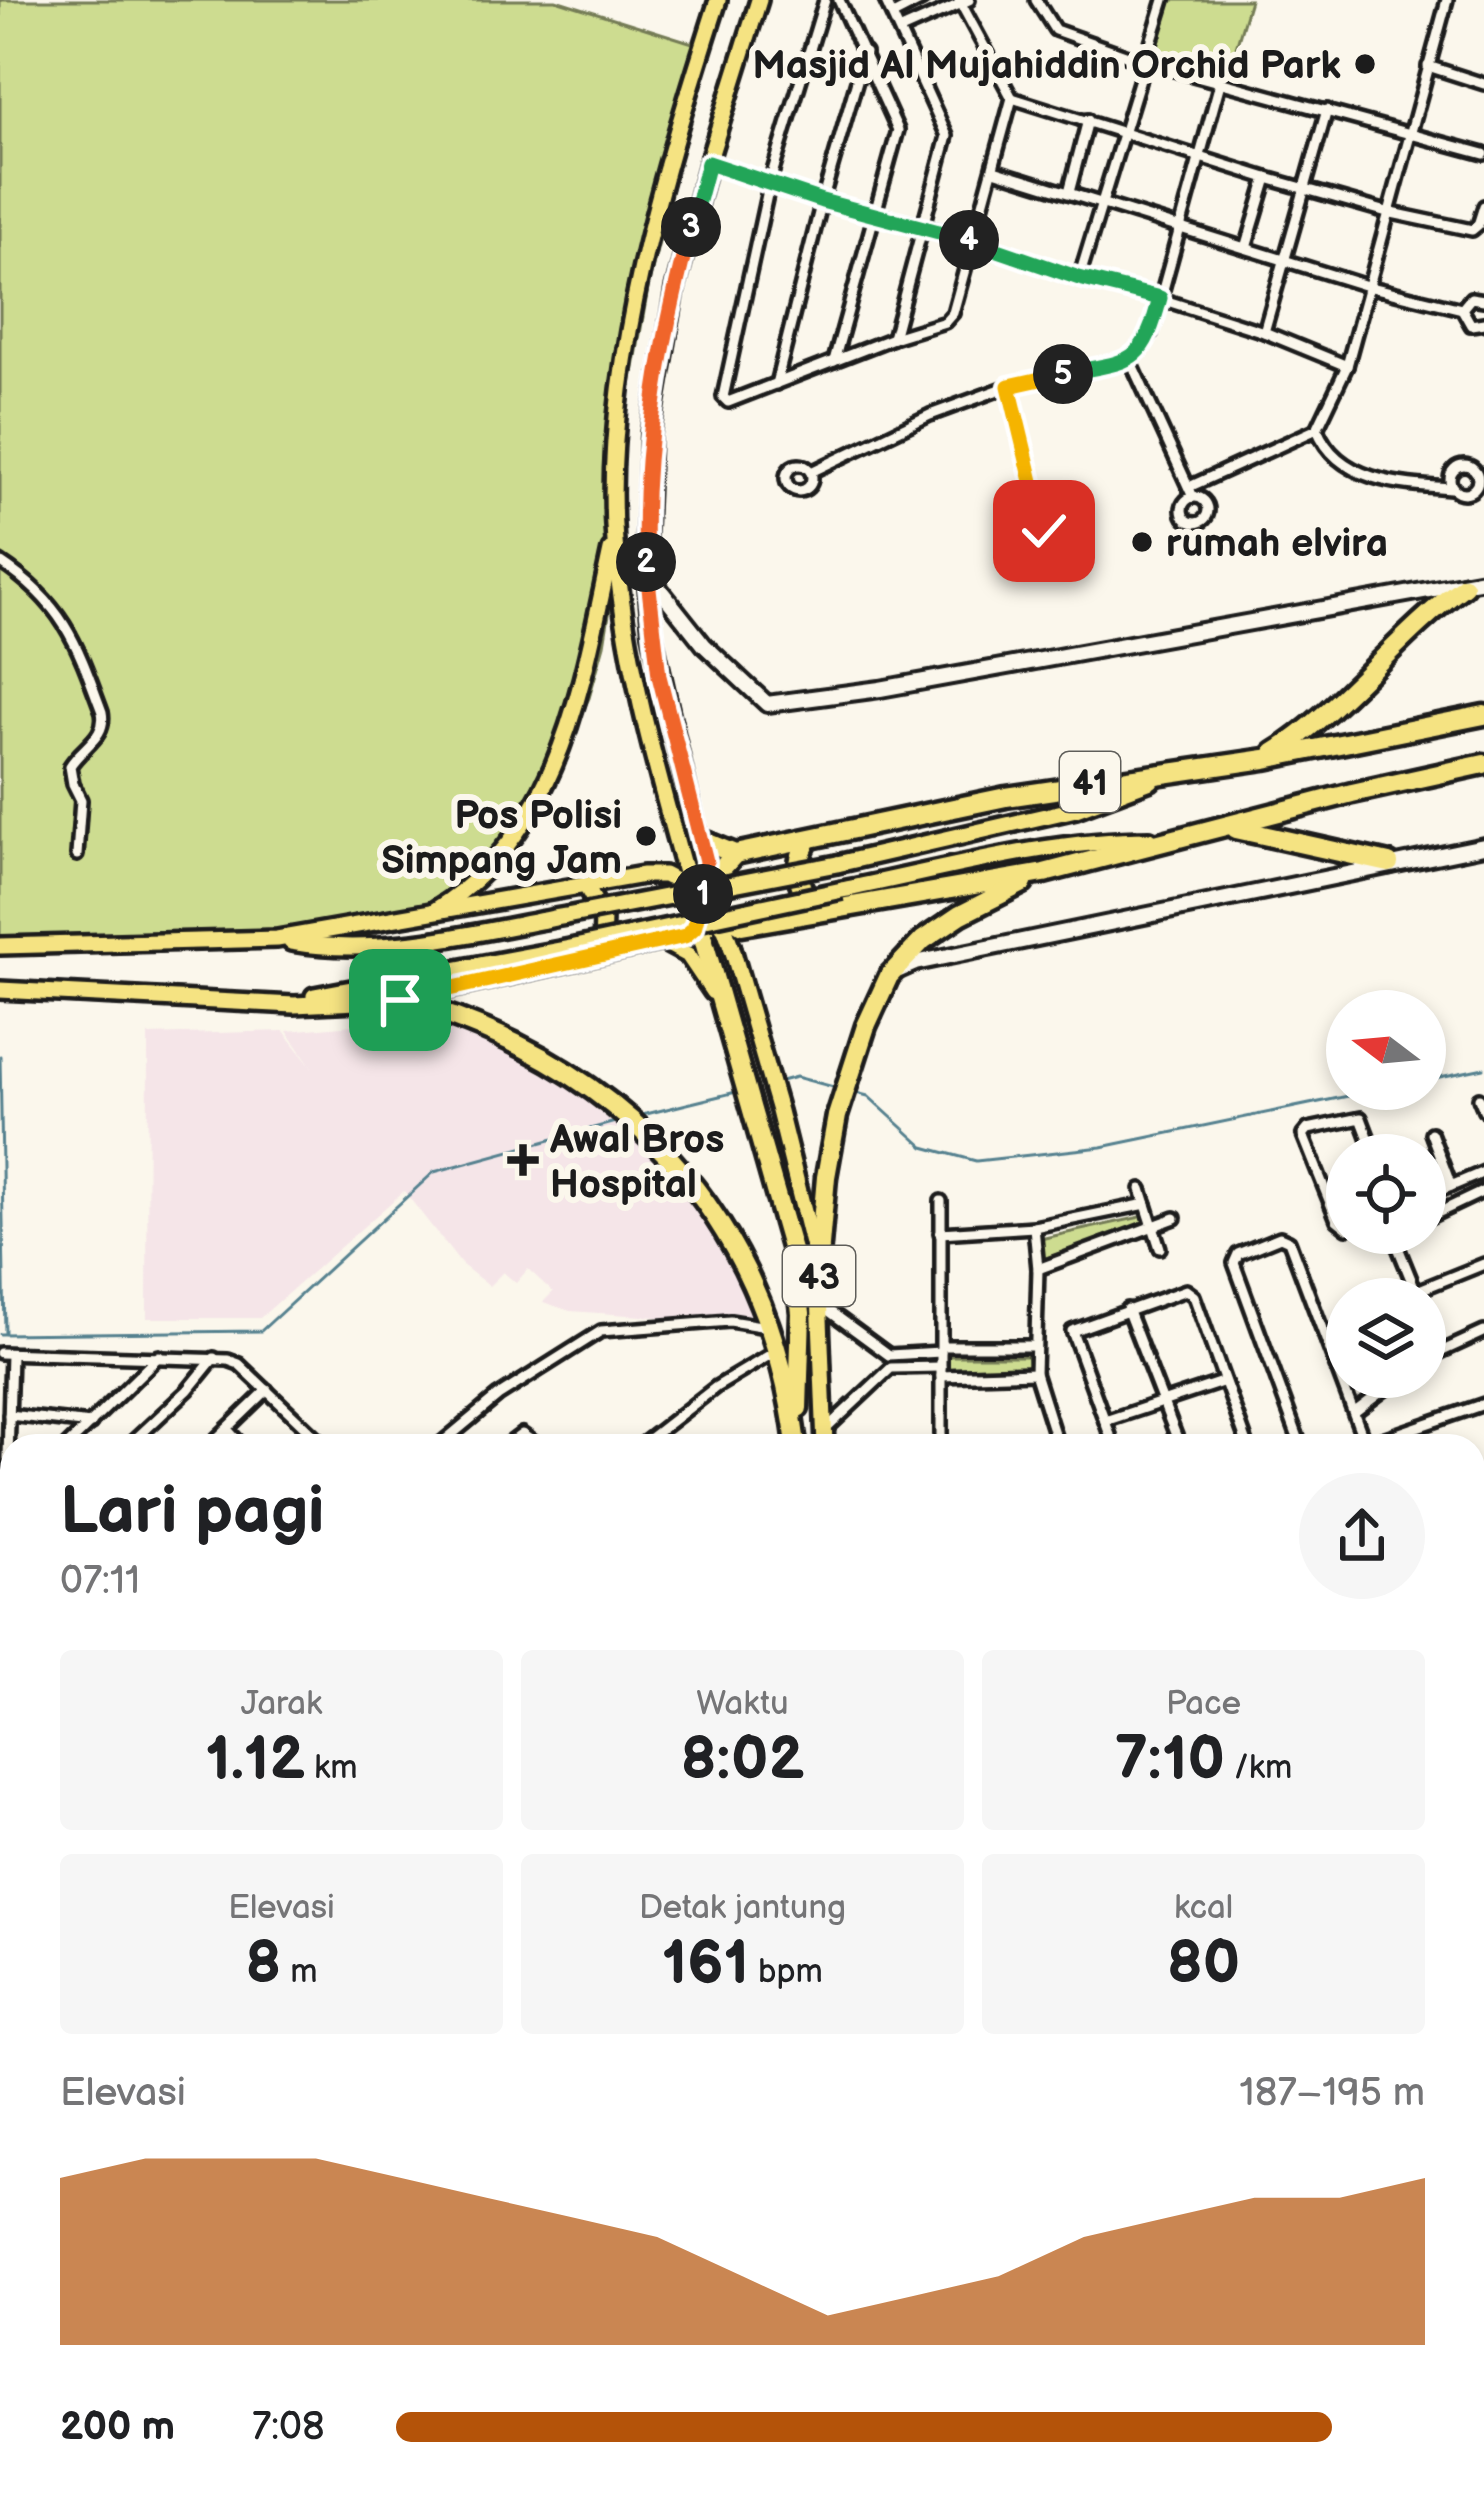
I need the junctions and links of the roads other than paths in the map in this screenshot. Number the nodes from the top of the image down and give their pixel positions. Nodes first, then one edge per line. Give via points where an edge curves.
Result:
1 (718, 0) edge
2 (759, 0) edge
3 (825, 0) edge
4 (839, 0) edge
5 (885, 0) edge
6 (1036, 0) edge
7 (1164, 0) edge
8 (1447, 0) edge
9 (963, 1) edge
10 (919, 2) edge
11 (893, 15) junction
12 (923, 21) junction
13 (902, 31) junction
14 (866, 52) junction
15 (1145, 62) junction
16 (1428, 66) junction
17 (1220, 83) junction
18 (1484, 84) edge
19 (1012, 98) junction
20 (1327, 110) junction
21 (1088, 120) junction
22 (1410, 131) junction
23 (1121, 132) junction
24 (1484, 154) edge
25 (1200, 158) junction
26 (708, 163) junction
27 (994, 170) junction
28 (1267, 178) junction
29 (770, 181) junction
30 (1304, 189) junction
31 (1070, 192) junction
32 (822, 201) junction
33 (1102, 202) junction
34 (1484, 206) edge
35 (1387, 212) junction
36 (872, 214) junction
37 (921, 226) junction
38 (1181, 227) junction
39 (973, 242) junction
40 (1246, 248) junction
41 (1282, 260) junction
42 (1079, 278) junction
43 (1366, 286) junction
44 (1160, 298) junction
45 (1484, 300) edge
46 (1462, 309) junction
47 (1484, 323) edge
48 (1264, 332) junction
49 (893, 338) junction
50 (1130, 360) junction
51 (834, 361) junction
52 (1347, 365) junction
53 (776, 384) junction
54 (1009, 386) junction
55 (1317, 429) junction
56 (811, 472) dead end
57 (1453, 488) dead end
58 (1044, 531) dead end
59 (614, 536) junction
60 (0, 562) edge
61 (646, 572) junction
62 (1484, 580) edge
63 (1464, 586) junction
64 (1484, 715) edge
65 (1265, 759) junction
66 (1484, 764) edge
67 (1176, 771) junction
68 (1225, 827) junction
69 (701, 840) junction
70 (807, 841) junction
71 (1171, 841) junction
72 (1484, 846) edge
73 (735, 854) junction
74 (77, 855) dead end
75 (1389, 863) junction
76 (1044, 873) junction
77 (586, 886) junction
78 (705, 900) junction
79 (825, 910) junction
80 (428, 914) junction
81 (277, 939) junction
82 (662, 941) junction
83 (0, 946) edge
84 (598, 955) junction
85 (890, 976) junction
86 (0, 990) edge
87 (400, 1000) junction
88 (300, 1005) junction
89 (720, 1006) junction
90 (1479, 1098) dead end
91 (1484, 1110) edge
92 (1431, 1133) dead end
93 (1367, 1134) edge
94 (1484, 1172) edge
95 (1451, 1186) junction
96 (1446, 1188) edge
97 (1141, 1189) dead end
98 (1326, 1191) edge
99 (1484, 1191) edge
100 (941, 1201) dead end
101 (1147, 1204) junction
102 (805, 1207) junction
103 (1446, 1209) edge
104 (784, 1213) junction
105 (1175, 1218) dead end
106 (1152, 1227) junction
107 (1034, 1228) junction
108 (940, 1234) junction
109 (1160, 1248) dead end
110 (1484, 1264) edge
111 (818, 1268) junction
112 (1038, 1269) junction
113 (1446, 1282) edge
114 (821, 1304) junction
115 (1127, 1309) junction
116 (772, 1328) junction
117 (1484, 1332) edge
118 (1034, 1346) junction
119 (942, 1349) junction
120 (1446, 1349) edge
121 (778, 1350) junction
122 (6, 1353) edge
123 (889, 1355) junction
124 (159, 1356) junction
125 (214, 1358) junction
126 (891, 1368) junction
127 (941, 1372) junction
128 (1035, 1373) junction
129 (1222, 1382) junction
130 (267, 1390) junction
131 (1374, 1398) edge
132 (1164, 1401) junction
133 (1484, 1404) edge
134 (1356, 1412) junction
135 (9, 1414) junction
136 (1105, 1421) junction
137 (91, 1424) junction
138 (227, 1430) junction
139 (9, 1434) edge
140 (80, 1434) edge
141 (141, 1434) edge
142 (222, 1434) edge
143 (231, 1434) edge
144 (313, 1434) edge
145 (453, 1434) edge
146 (656, 1434) edge
147 (795, 1434) edge
148 (796, 1434) edge
149 (825, 1434) edge
150 (829, 1434) edge
151 (941, 1434) edge
152 (1054, 1434) edge
153 (1110, 1434) edge
154 (1176, 1434) edge
155 (1243, 1434) edge
156 (1297, 1434) edge
157 (1362, 1434) edge
158 (1397, 1434) edge

1 - 59 main road via 629,340
2 - 26 main road
3 - 29 street
4 - 14 street
5 - 11 street
6 - 15 street via 1055,30
7 - 15 street
8 - 16 street
9 - 12 street
9 - 19 street
10 - 11 street
10 - 12 street
11 - 13 street
12 - 13 street
13 - 37 street via 947,136
14 - 32 street
14 - 36 street via 898,130
15 - 17 street
15 - 23 street
16 - 18 street
16 - 22 street
17 - 20 street
17 - 25 street
19 - 21 street
19 - 27 street
20 - 22 street
20 - 30 street
21 - 23 street
21 - 31 street
22 - 24 street
22 - 35 street
23 - 25 street
23 - 33 street
25 - 28 street
25 - 38 street
26 - 29 street
26 - 61 main road via 654,401
27 - 31 street
27 - 39 street
28 - 30 street
28 - 40 street
29 - 32 street
29 - 53 street via 724,399
30 - 35 street
30 - 41 street
31 - 33 street
32 - 36 street
32 - 53 street
33 - 38 street
33 - 42 street
34 - 35 street via 1472,230
35 - 43 street
36 - 37 street
36 - 51 street
37 - 39 street
37 - 49 street
38 - 40 street
38 - 44 street
39 - 42 street
39 - 49 street via 951,317
40 - 41 street
41 - 43 street
41 - 48 street
42 - 44 street
43 - 46 street
43 - 52 street
44 - 48 street
44 - 50 street via 1148,341
45 - 46 street via 1471,298
46 - 47 street via 1471,325
48 - 52 street
49 - 51 street
50 - 54 street
50 - 55 street via 1191,492
51 - 53 street
52 - 55 street
54 - 56 street
54 - 58 street
55 - 57 street via 1329,450 1367,475
59 - 78 main road via 630,664 683,868
59 - 80 main road via 576,707 545,789 499,855
60 - 74 street via 68,625 102,712 101,733 70,766 81,800
61 - 63 street via 704,645 767,704
61 - 69 main road via 659,676
62 - 63 street
63 - 65 highway
64 - 65 highway, 41
65 - 67 highway, 41
66 - 68 highway, 41
67 - 70 highway, 41 via 1006,797
67 - 81 main road, bridge via 1076,808 566,916 413,942
68 - 71 highway, 41
68 - 75 highway
69 - 73 highway
69 - 78 main road
70 - 73 highway, 41
70 - 79 highway via 800,885
71 - 76 highway, 41
71 - 88 main road, bridge via 1032,852 315,995
72 - 75 street
73 - 78 highway
75 - 85 street via 915,963
76 - 79 highway, 41
76 - 85 highway via 936,931
77 - 78 main road via 664,875
77 - 80 main road
77 - 84 main road via 605,925
78 - 79 highway, 41 via 742,926
78 - 82 main road via 690,932
78 - 89 highway, 43
78 - 102 main road, 43 via 733,952
80 - 81 main road
81 - 83 main road
82 - 84 main road
82 - 89 main road via 694,962
84 - 87 main road
85 - 111 highway via 866,1026 829,1154
86 - 88 main road
87 - 88 main road
87 - 116 highway via 496,1032 622,1113 695,1185
89 - 104 highway, 43
90 - 91 street
92 - 95 street
93 - 98 street via 1361,1118 1304,1132
94 - 95 street
95 - 96 street
97 - 101 street
99 - 103 street
100 - 108 street
101 - 106 street
101 - 107 street
102 - 104 highway
102 - 111 main road, 43
104 - 148 highway, 43 via 801,1313
105 - 106 street
106 - 109 street
106 - 112 street
107 - 108 street
107 - 112 street
108 - 119 street
110 - 113 street
111 - 114 main road, 43
112 - 118 street
114 - 123 street
114 - 149 main road, 43
115 - 129 street via 1191,1292
115 - 132 street
115 - 136 street via 1072,1331
116 - 121 highway
116 - 145 street via 730,1321 601,1330
117 - 120 street
118 - 119 street
118 - 128 street
119 - 123 street
119 - 127 street
121 - 146 street
121 - 147 highway
122 - 124 street
122 - 135 street
123 - 126 street
124 - 125 street
124 - 137 street
125 - 130 street via 238,1364
125 - 141 street
126 - 127 street
126 - 150 street
127 - 128 street
127 - 151 street
128 - 152 street
129 - 132 street
129 - 155 street
130 - 138 street
130 - 144 street
131 - 134 street
132 - 136 street
132 - 154 street
133 - 158 street
134 - 156 street via 1289,1241 1280,1237 1238,1254 1234,1266
134 - 157 street
135 - 137 street
135 - 139 street
136 - 153 street
137 - 140 street
138 - 142 street
138 - 143 street

